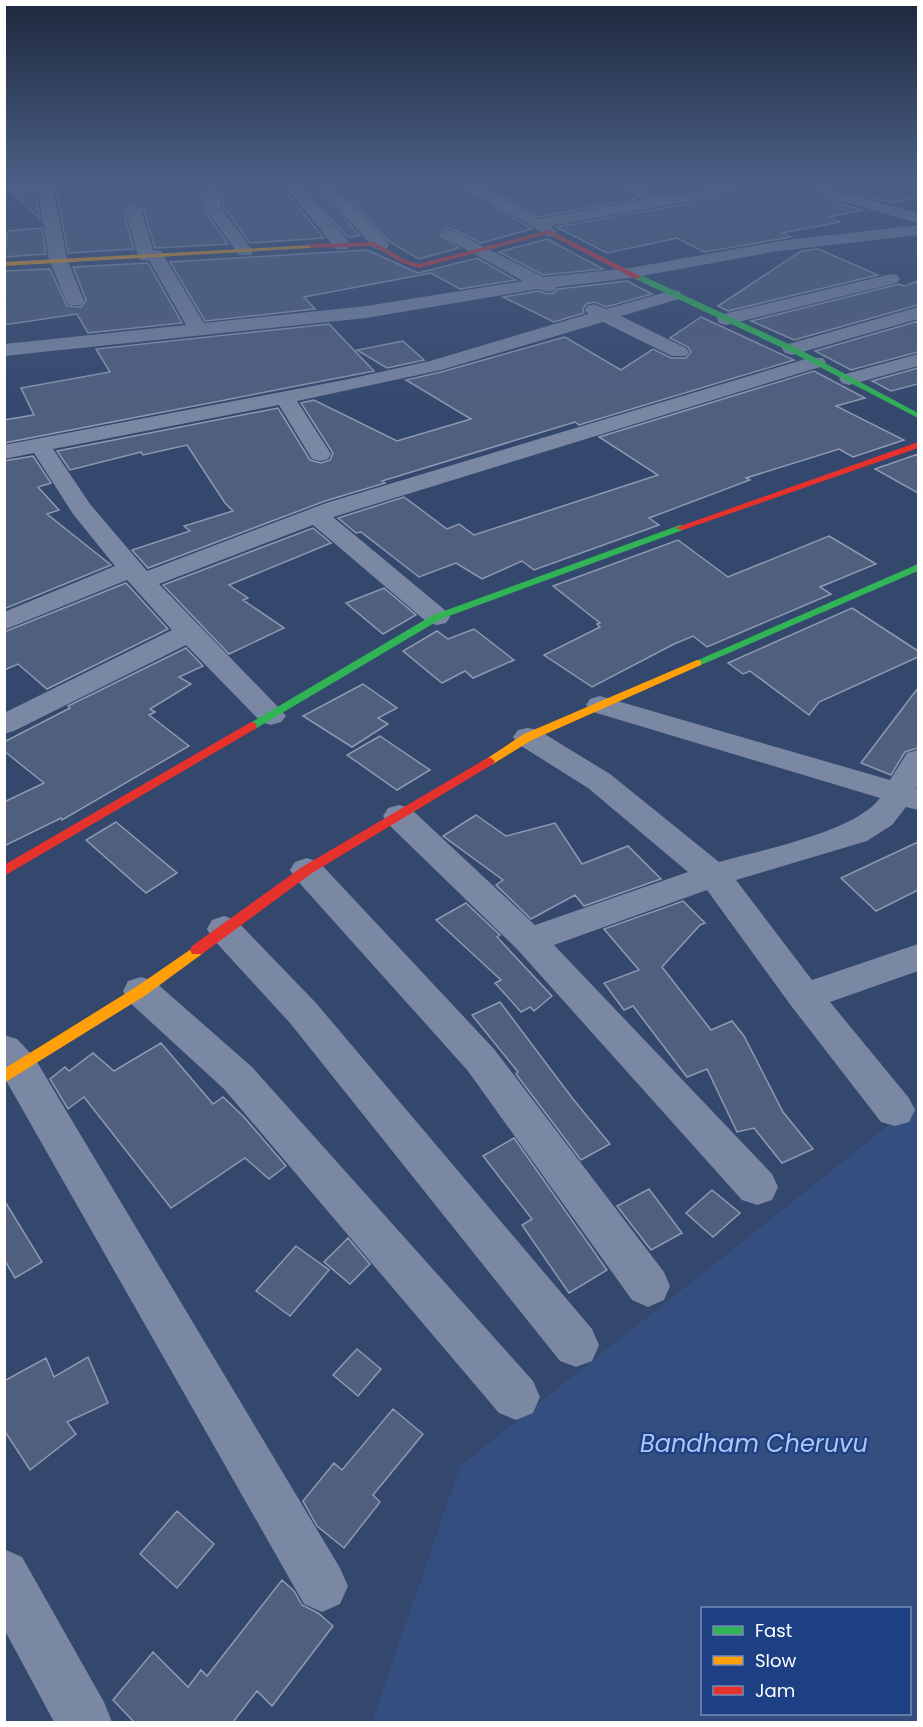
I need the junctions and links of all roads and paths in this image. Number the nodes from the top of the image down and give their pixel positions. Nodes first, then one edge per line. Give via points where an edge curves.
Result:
1 (57, 259) junction
2 (67, 259) edge
3 (153, 259) edge
4 (402, 259) edge
5 (451, 259) edge
6 (494, 259) edge
7 (602, 259) edge
8 (710, 259) edge
9 (4, 264) edge
10 (630, 273) junction
11 (891, 279) dead end
12 (541, 283) junction
13 (673, 295) junction
14 (75, 301) dead end
15 (918, 313) edge
16 (605, 315) junction
17 (726, 319) junction
18 (198, 329) junction
19 (792, 349) junction
20 (4, 350) edge
21 (679, 352) dead end
22 (918, 360) edge
23 (816, 362) junction
24 (849, 379) junction
25 (285, 398) junction
26 (918, 416) edge
27 (40, 445) junction
28 (918, 445) edge
29 (4, 452) edge
30 (320, 454) dead end
31 (316, 514) junction
32 (918, 567) edge
33 (136, 575) junction
34 (437, 617) junction
35 (4, 622) edge
36 (188, 633) junction
37 (600, 705) junction
38 (271, 716) junction
39 (4, 725) edge
40 (528, 737) junction
41 (918, 760) edge
42 (908, 796) edge
43 (399, 816) junction
44 (307, 870) junction
45 (4, 871) edge
46 (714, 875) junction
47 (224, 929) junction
48 (529, 940) junction
49 (918, 957) edge
50 (141, 991) junction
51 (805, 997) junction
52 (10, 1065) edge
53 (895, 1110) dead end
54 (757, 1187) dead end
55 (648, 1286) dead end
56 (576, 1345) dead end
57 (516, 1397) dead end
58 (5, 1578) edge
59 (322, 1586) dead end
60 (84, 1722) edge

1 - 2 street
1 - 9 street
1 - 14 street
3 - 18 street
4 - 5 street via 412,265
6 - 12 street
7 - 10 street
8 - 10 street
10 - 12 street
10 - 13 street
11 - 17 street
12 - 16 street
12 - 18 street via 366,312
13 - 16 street
13 - 17 street
15 - 19 street
16 - 21 street
16 - 25 street via 434,366
17 - 19 street
18 - 20 street
19 - 23 street
22 - 24 street
23 - 24 street
23 - 31 street
24 - 26 street
25 - 27 street
25 - 30 street
27 - 29 street
27 - 33 street via 86,515
28 - 34 street
31 - 33 street
31 - 34 street
32 - 37 street
33 - 35 street
33 - 36 street
34 - 38 street
36 - 38 street
36 - 39 street
37 - 40 street
37 - 42 street
38 - 45 street
40 - 43 street
40 - 46 street via 599,781
41 - 42 street
42 - 46 street via 877,823 856,833
43 - 44 street
43 - 48 street
44 - 47 street
44 - 55 street via 481,1060
46 - 48 street
46 - 51 street
47 - 50 street
47 - 56 street via 303,1013
48 - 54 street
49 - 51 street
50 - 52 street
50 - 57 street via 237,1078
51 - 53 street
52 - 59 street
58 - 60 street

